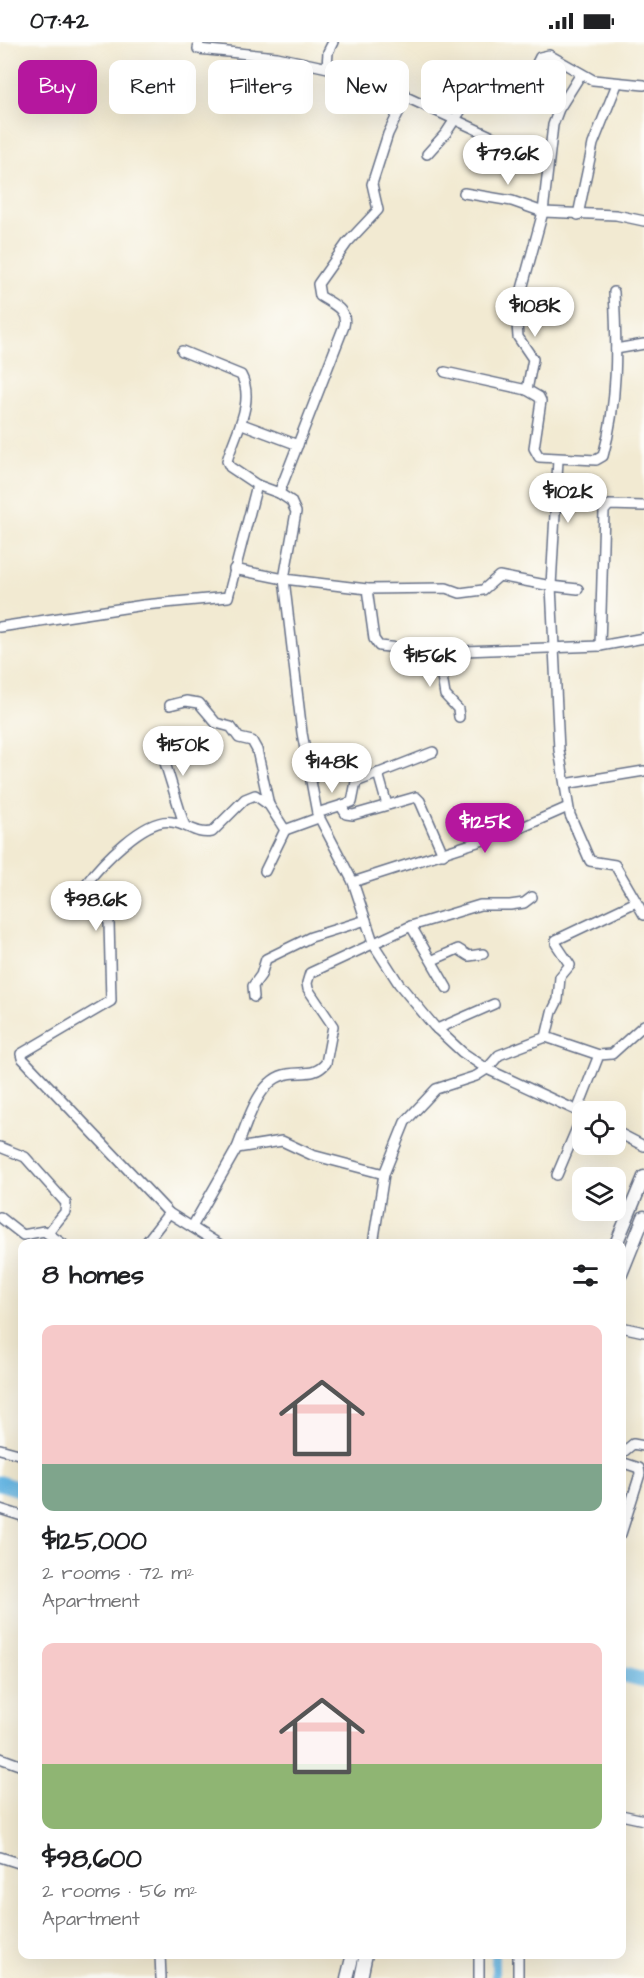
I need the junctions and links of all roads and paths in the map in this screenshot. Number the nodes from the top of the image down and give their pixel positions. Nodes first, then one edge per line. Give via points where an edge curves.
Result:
1 (199, 42) edge
2 (333, 42) edge
3 (327, 60) edge
4 (325, 67) edge
5 (581, 74) junction
6 (617, 84) junction
7 (644, 85) edge
8 (409, 99) edge
9 (398, 114) edge
10 (456, 119) junction
11 (510, 145) dead end
12 (427, 154) dead end
13 (465, 193) dead end
14 (543, 212) junction
15 (578, 215) junction
16 (644, 221) edge
17 (614, 292) dead end
18 (644, 344) edge
19 (616, 349) junction
20 (182, 351) dead end
21 (445, 372) dead end
22 (526, 390) junction
23 (242, 423) junction
24 (298, 446) junction
25 (558, 460) junction
26 (257, 485) junction
27 (279, 493) junction
28 (644, 506) edge
29 (234, 569) junction
30 (284, 579) junction
31 (551, 586) junction
32 (367, 589) junction
33 (578, 589) dead end
34 (0, 627) edge
35 (644, 638) edge
36 (600, 646) junction
37 (553, 648) junction
38 (438, 652) junction
39 (170, 705) dead end
40 (459, 717) dead end
41 (157, 737) dead end
42 (433, 752) dead end
43 (644, 771) edge
44 (378, 773) junction
45 (565, 784) junction
46 (269, 805) junction
47 (387, 805) junction
48 (341, 806) junction
49 (568, 807) junction
50 (317, 815) junction
51 (184, 824) junction
52 (285, 830) junction
53 (444, 854) junction
54 (265, 870) dead end
55 (353, 882) junction
56 (532, 897) dead end
57 (636, 902) junction
58 (644, 915) edge
59 (366, 920) junction
60 (411, 926) junction
61 (374, 945) junction
62 (483, 954) dead end
63 (433, 960) junction
64 (447, 988) dead end
65 (254, 997) dead end
66 (494, 1004) dead end
67 (644, 1025) edge
68 (437, 1029) junction
69 (546, 1037) junction
70 (599, 1055) junction
71 (487, 1069) junction
72 (584, 1101) edge
73 (572, 1109) edge
74 (572, 1135) edge
75 (626, 1137) edge
76 (644, 1146) edge
77 (0, 1147) edge
78 (237, 1148) junction
79 (384, 1174) junction
80 (557, 1175) dead end
81 (643, 1182) edge
82 (168, 1213) junction
83 (0, 1217) edge
84 (644, 1217) edge
85 (192, 1227) junction
86 (48, 1233) junction
87 (56, 1239) edge
88 (149, 1239) edge
89 (211, 1239) edge
90 (374, 1239) edge
91 (618, 1239) edge
92 (626, 1262) edge
93 (626, 1328) edge
94 (644, 1332) edge
95 (644, 1446) edge
96 (626, 1447) edge
97 (0, 1449) edge
98 (18, 1454) edge
99 (626, 1464) edge
100 (0, 1509) edge
101 (18, 1515) edge
102 (626, 1518) edge
103 (0, 1758) edge
104 (18, 1765) edge
105 (626, 1816) edge
106 (644, 1820) edge
107 (0, 1857) edge
108 (18, 1863) edge
109 (160, 1959) edge
110 (352, 1959) edge
111 (365, 1959) edge
112 (479, 1959) edge
113 (518, 1959) edge
114 (161, 1978) edge
115 (347, 1978) edge
116 (361, 1978) edge
117 (479, 1978) edge
118 (518, 1978) edge

1 - 4 street via 198,49
2 - 3 street
5 - 6 street
5 - 10 street via 546,55 540,57 525,81 489,71
5 - 14 street via 553,125
6 - 7 street
6 - 15 street via 593,144
8 - 10 street
9 - 24 street via 371,186 378,210 347,243 318,284 320,296 340,309 345,319
10 - 11 street
10 - 12 street
13 - 14 street via 512,201
14 - 15 street
14 - 22 street via 516,310 518,337 534,359
15 - 16 street via 616,215
17 - 19 street
18 - 19 street
19 - 25 street via 613,404 603,456 596,460
20 - 23 street via 240,374 246,386
21 - 22 street
22 - 25 street via 541,401 536,453 541,458
23 - 24 street
23 - 26 street via 228,465
24 - 27 street
25 - 31 street
26 - 27 street
26 - 29 street
27 - 30 street via 291,501 296,512
28 - 36 street via 609,505 604,511
29 - 30 street
29 - 34 street via 228,597 144,605
30 - 32 street
30 - 50 street via 302,733
31 - 32 street via 500,576 483,590 460,593 446,588
31 - 33 street
31 - 37 street
32 - 38 street via 377,644
35 - 36 street
36 - 37 street
37 - 38 street
37 - 45 street
38 - 40 street via 445,695 458,709
39 - 46 street via 186,700 199,704 216,723 231,727 239,738 252,741
41 - 51 street
42 - 44 street
43 - 45 street
44 - 47 street
44 - 48 street via 356,782 354,800
45 - 49 street
46 - 51 street via 257,796 248,798 210,833 199,833
46 - 52 street
47 - 48 street via 351,816
47 - 53 street via 410,797 418,799
48 - 50 street
49 - 53 street
49 - 57 street via 591,861 615,865
50 - 52 street
50 - 55 street
51 - 82 street via 166,821 138,832 88,880 86,892 109,922 111,1001 21,1054
52 - 54 street
53 - 55 street
55 - 59 street
56 - 60 street via 524,903 480,905
57 - 58 street
57 - 69 street via 556,940 570,965 560,977 558,1000
59 - 61 street
59 - 65 street via 311,937 266,959 252,986
60 - 61 street
60 - 63 street
61 - 68 street via 399,984
61 - 78 street via 310,974 308,988 333,1026 326,1063 314,1073 289,1073 270,1082
62 - 63 street via 469,956 458,949
63 - 64 street
66 - 68 street
67 - 70 street via 612,1054
68 - 71 street
69 - 70 street
69 - 71 street via 499,1055
70 - 72 street
71 - 73 street
71 - 79 street via 435,1090 404,1123
74 - 80 street
75 - 76 street
77 - 86 street via 25,1158 66,1203
78 - 79 street via 282,1141 312,1155
78 - 85 street
79 - 90 street
81 - 91 main road
82 - 85 street
82 - 88 street
83 - 86 street via 22,1235
84 - 92 main road
85 - 89 street
86 - 87 street
93 - 94 street
95 - 96 street
97 - 98 street
99 - 102 street via 639,1468 640,1474
100 - 101 street
103 - 104 street
105 - 106 street
107 - 108 street
109 - 114 street
110 - 115 main road
111 - 116 main road
112 - 117 street
113 - 118 street

